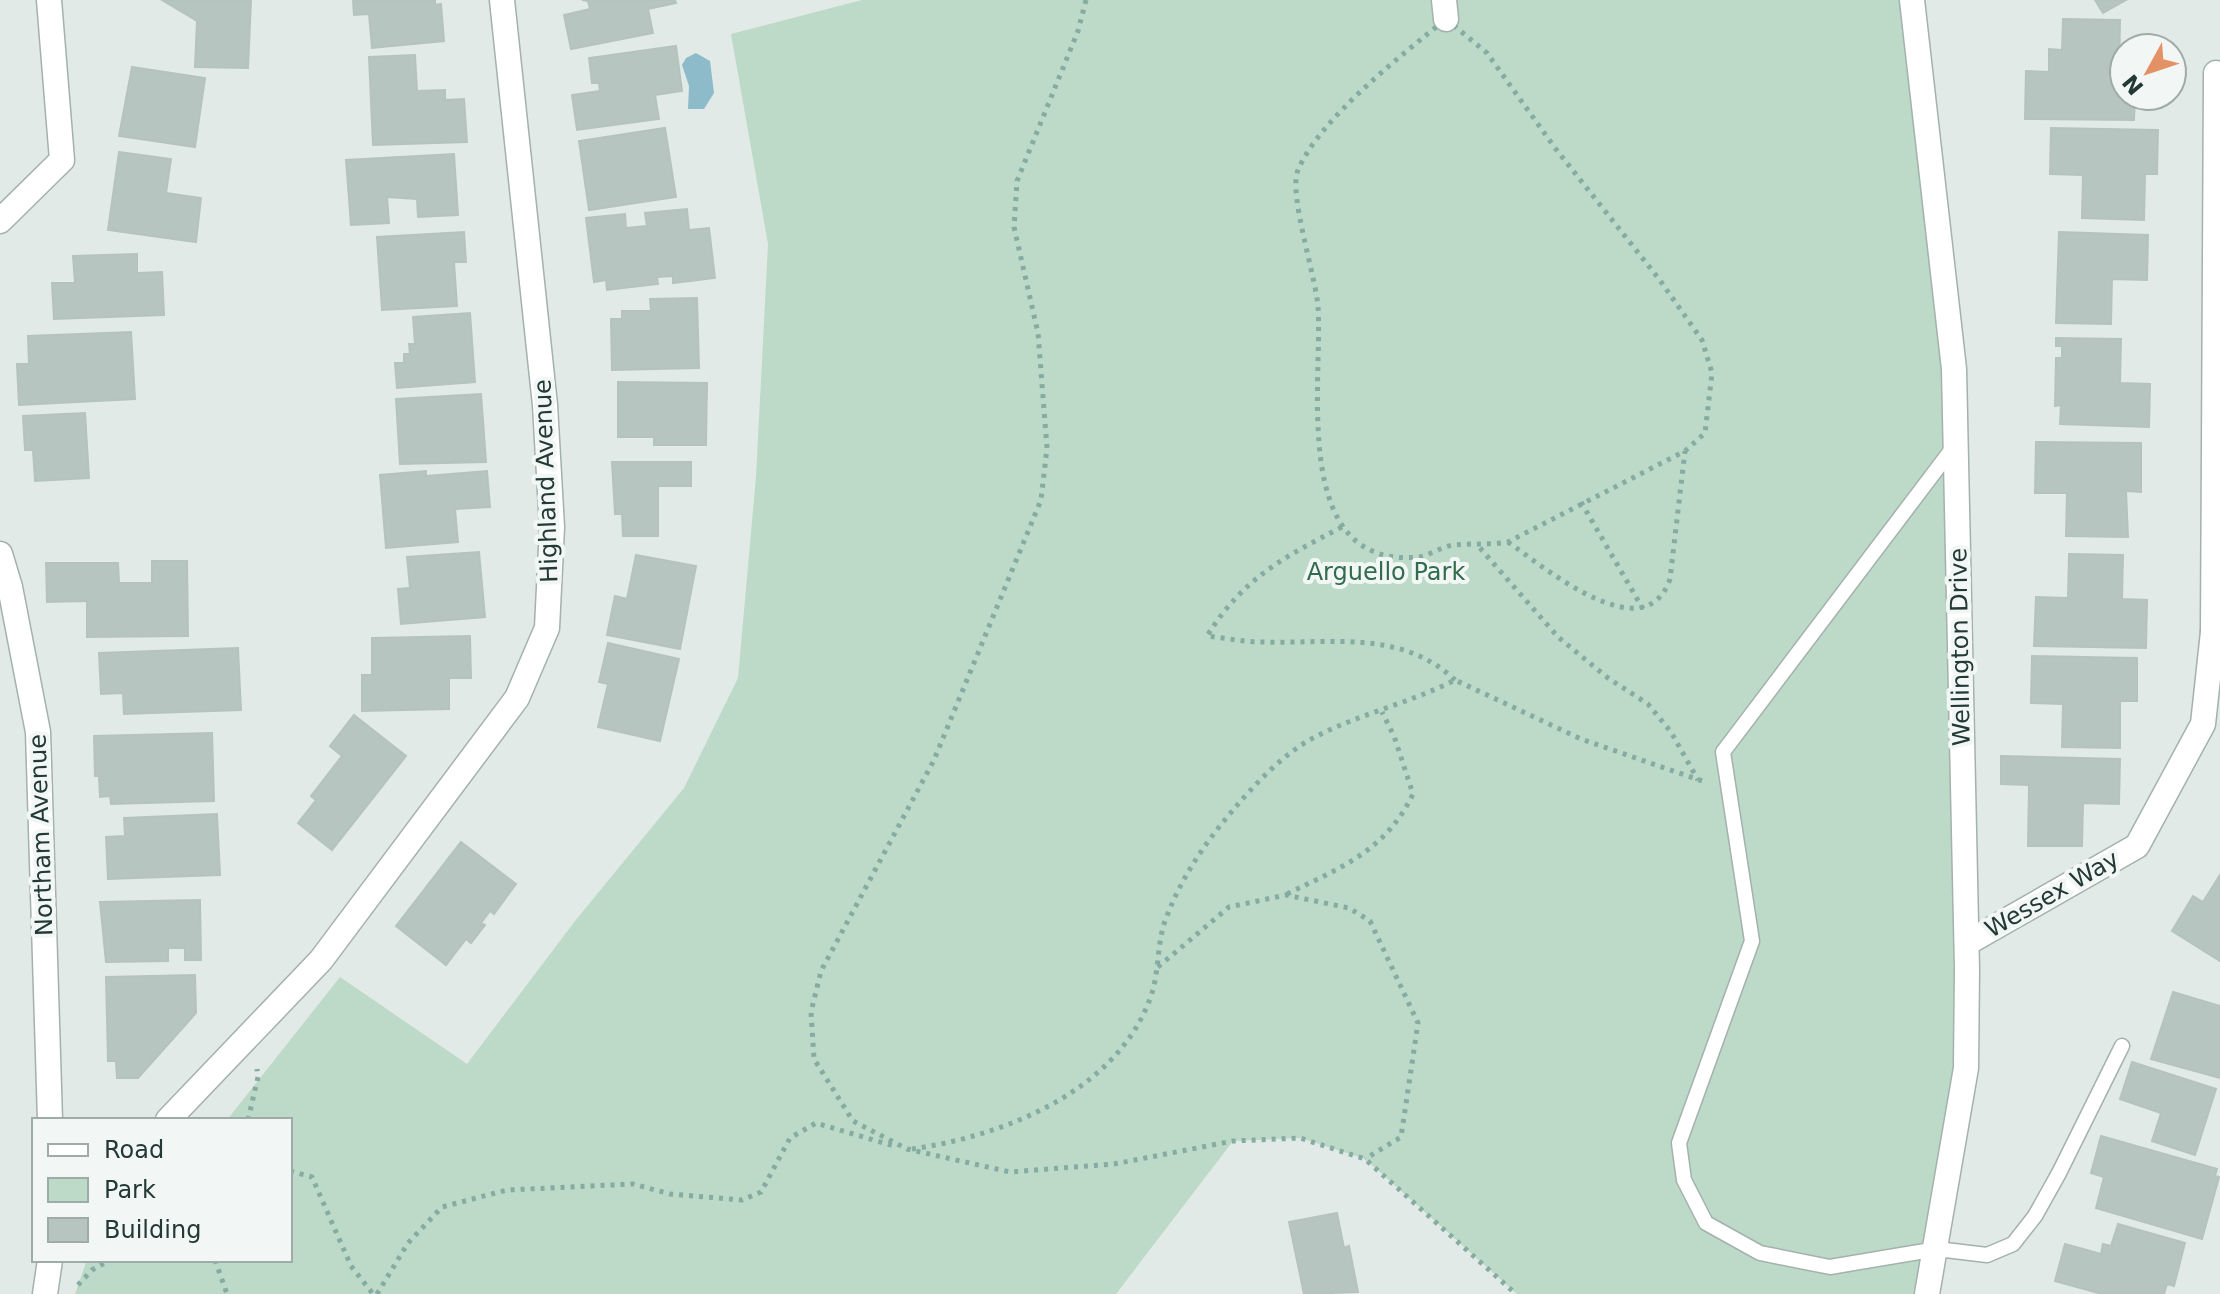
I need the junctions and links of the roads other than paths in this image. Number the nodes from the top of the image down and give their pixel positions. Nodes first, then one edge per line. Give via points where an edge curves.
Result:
1 (49, 0) edge
2 (502, 0) edge
3 (1912, 0) edge
4 (2216, 73) dead end
5 (0, 221) edge
6 (1955, 444) junction
7 (0, 554) edge
8 (2216, 629) edge
9 (1967, 943) junction
10 (2122, 1046) dead end
11 (50, 1118) edge
12 (170, 1118) edge
13 (1937, 1249) junction
14 (50, 1262) edge
15 (45, 1294) edge
16 (1927, 1294) edge

1 - 5 street via 62,160
2 - 12 street, Highland Avenue via 545,405 552,527 547,628 517,698 321,960
3 - 6 street, Wellington Drive via 1954,369
4 - 8 street, Wessex Way
6 - 9 street, Wellington Drive
6 - 13 lane via 1723,752 1752,941 1679,1143 1684,1180 1706,1223 1760,1253 1830,1267
7 - 11 street, Northam Avenue via 38,732
8 - 9 street, Wessex Way via 2203,724 2137,846
9 - 13 street, Wellington Drive via 1966,1068
10 - 13 lane via 2059,1173 2013,1244 1987,1255
13 - 16 street, Wellington Drive
14 - 15 street

